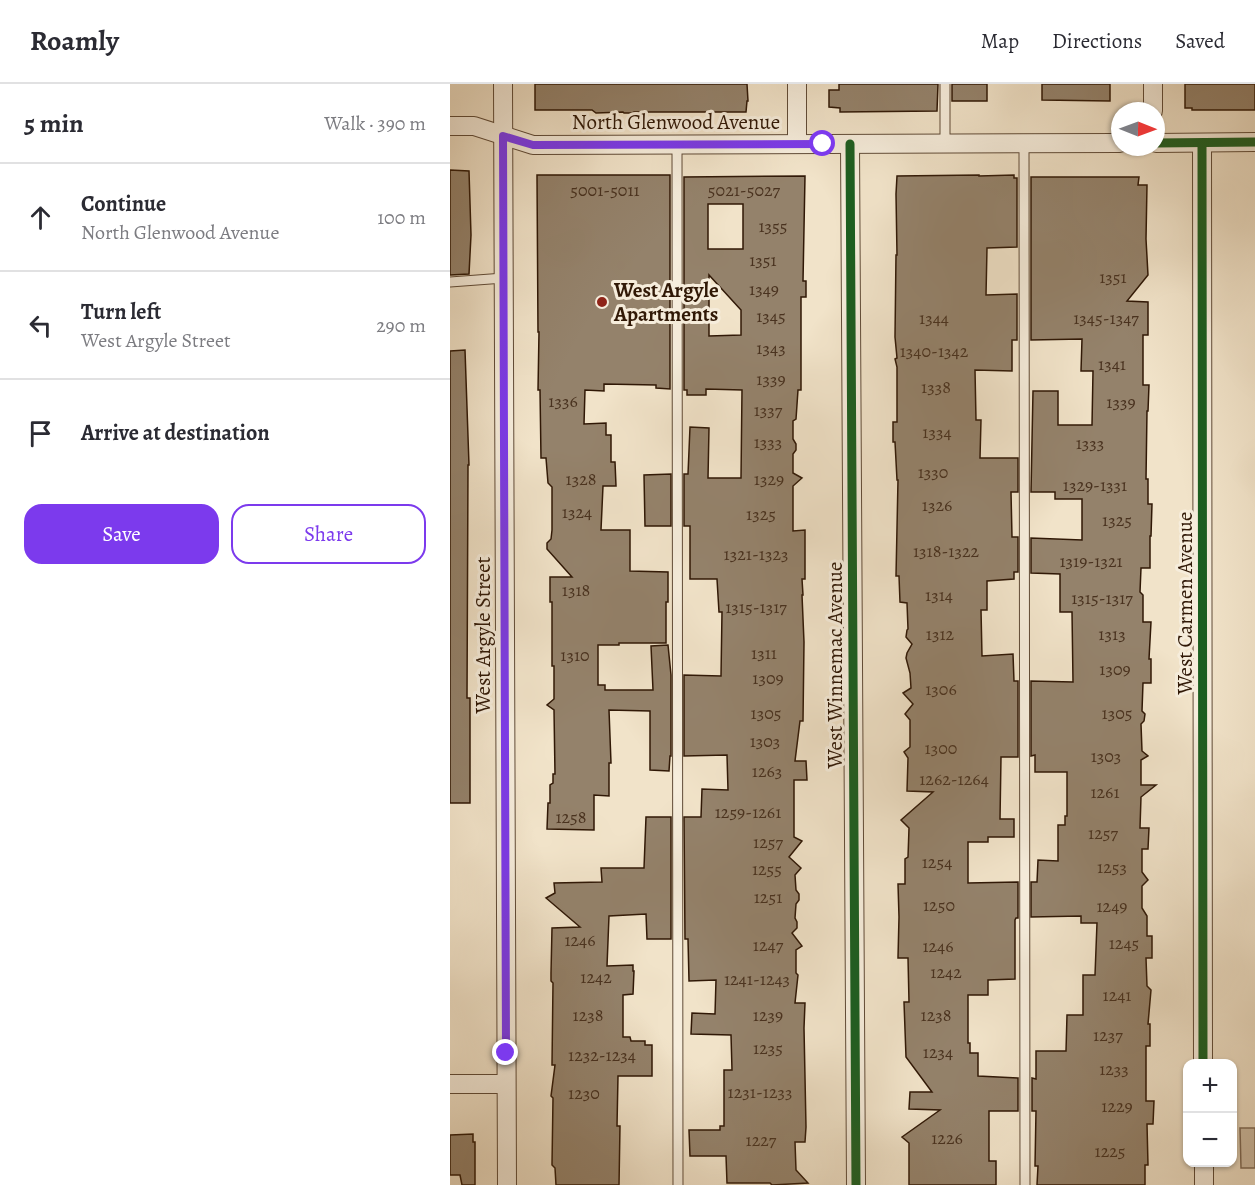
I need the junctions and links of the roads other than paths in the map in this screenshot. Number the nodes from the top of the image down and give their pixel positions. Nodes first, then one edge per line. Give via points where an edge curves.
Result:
1 (504, 84) edge
2 (797, 84) edge
3 (945, 84) edge
4 (1153, 84) edge
5 (1153, 102) edge
6 (450, 126) edge
7 (503, 136) junction
8 (1255, 142) edge
9 (1024, 143) junction
10 (1111, 143) edge
11 (1165, 143) edge
12 (1202, 143) junction
13 (797, 144) junction
14 (850, 144) junction
15 (945, 144) junction
16 (676, 145) junction
17 (504, 278) junction
18 (450, 282) edge
19 (1203, 1059) edge
20 (450, 1084) edge
21 (506, 1084) junction
22 (1204, 1167) edge
23 (507, 1185) edge
24 (678, 1185) edge
25 (856, 1185) edge
26 (1025, 1185) edge
27 (1204, 1185) edge

1 - 7 street, West Argyle Street
2 - 13 street
3 - 15 lane
4 - 5 street
6 - 7 street, North Glenwood Avenue via 474,126
7 - 16 street, North Glenwood Avenue via 533,145
7 - 17 street, West Argyle Street
8 - 12 street
9 - 10 street, North Glenwood Avenue
9 - 15 street, North Glenwood Avenue
9 - 26 lane
11 - 12 street
12 - 19 street, West Carmen Avenue
13 - 14 street, North Glenwood Avenue
13 - 16 street, North Glenwood Avenue
14 - 15 street, North Glenwood Avenue
14 - 25 street, West Winnemac Avenue
16 - 24 lane
17 - 18 lane
17 - 21 street, West Argyle Street
20 - 21 street
21 - 23 street, West Argyle Street
22 - 27 street

